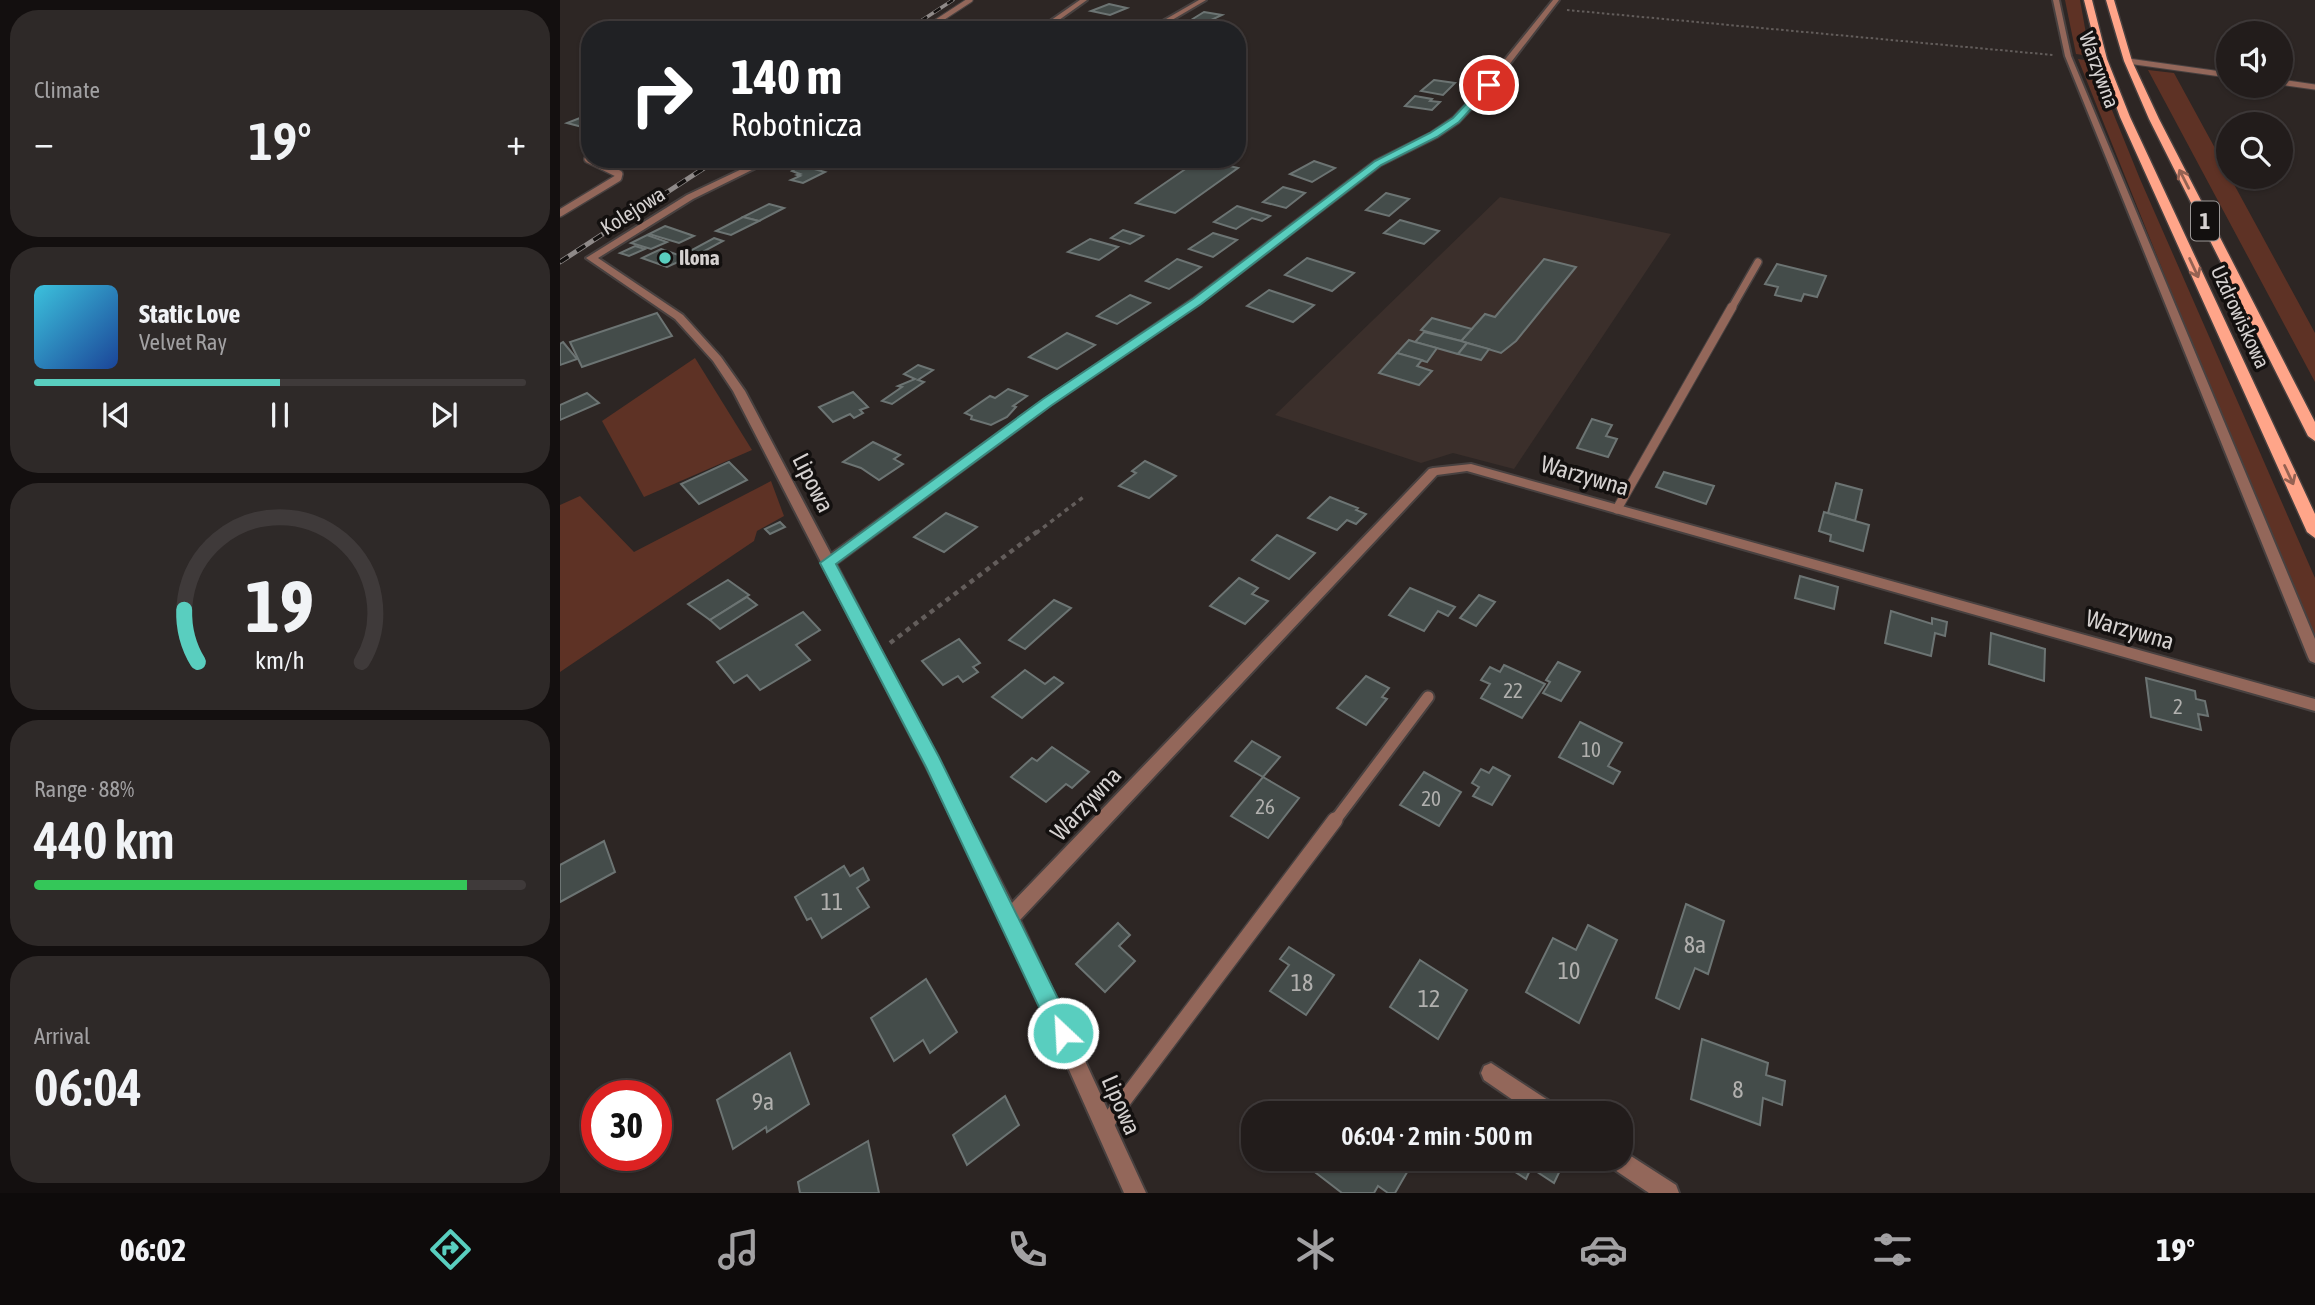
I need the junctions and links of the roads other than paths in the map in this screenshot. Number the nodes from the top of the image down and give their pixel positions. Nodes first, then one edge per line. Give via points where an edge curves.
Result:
1 (970, 0) edge
2 (1084, 0) edge
3 (1203, 0) edge
4 (2056, 0) edge
5 (2088, 0) edge
6 (2110, 0) edge
7 (1553, 4) edge
8 (938, 21) edge
9 (1053, 21) edge
10 (1166, 21) edge
11 (2128, 61) junction
12 (2216, 73) edge
13 (2293, 84) edge
14 (2315, 87) edge
15 (606, 168) edge
16 (751, 168) edge
17 (560, 213) edge
18 (591, 258) joint
19 (1758, 262) dead end
20 (2315, 436) edge
21 (1617, 509) junction
22 (2315, 532) edge
23 (828, 563) junction
24 (2315, 657) edge
25 (1428, 697) dead end
26 (2315, 705) edge
27 (1010, 918) junction
28 (1491, 1073) dead end
29 (1532, 1101) edge
30 (1106, 1124) junction
31 (1633, 1169) edge
32 (1135, 1193) edge
33 (1668, 1193) edge

1 - 8 lane
2 - 9 street
3 - 10 street
4 - 24 street, Warzywna via 2068,56
5 -> 22 main road, Uzdrowiskowa / 1 via 2125,117
6 - 11 main road, Uzdrowiskowa / 1
7 - 23 street via 1456,120 1378,163 1197,301 1048,402
11 - 12 lane
20 -> 11 main road, Uzdrowiskowa / 1
13 - 14 lane
15 - 17 lane via 619,174 618,178
16 - 18 street, Kolejowa via 690,197
18 - 23 street, Lipowa via 679,317 718,359 761,431
19 - 21 lane
21 - 26 street, Warzywna
21 - 27 street, Warzywna via 1467,467 1433,472
23 - 27 street, Lipowa
25 - 30 lane
27 - 30 street, Lipowa
28 - 29 street
30 - 32 street, Lipowa
31 - 33 street

